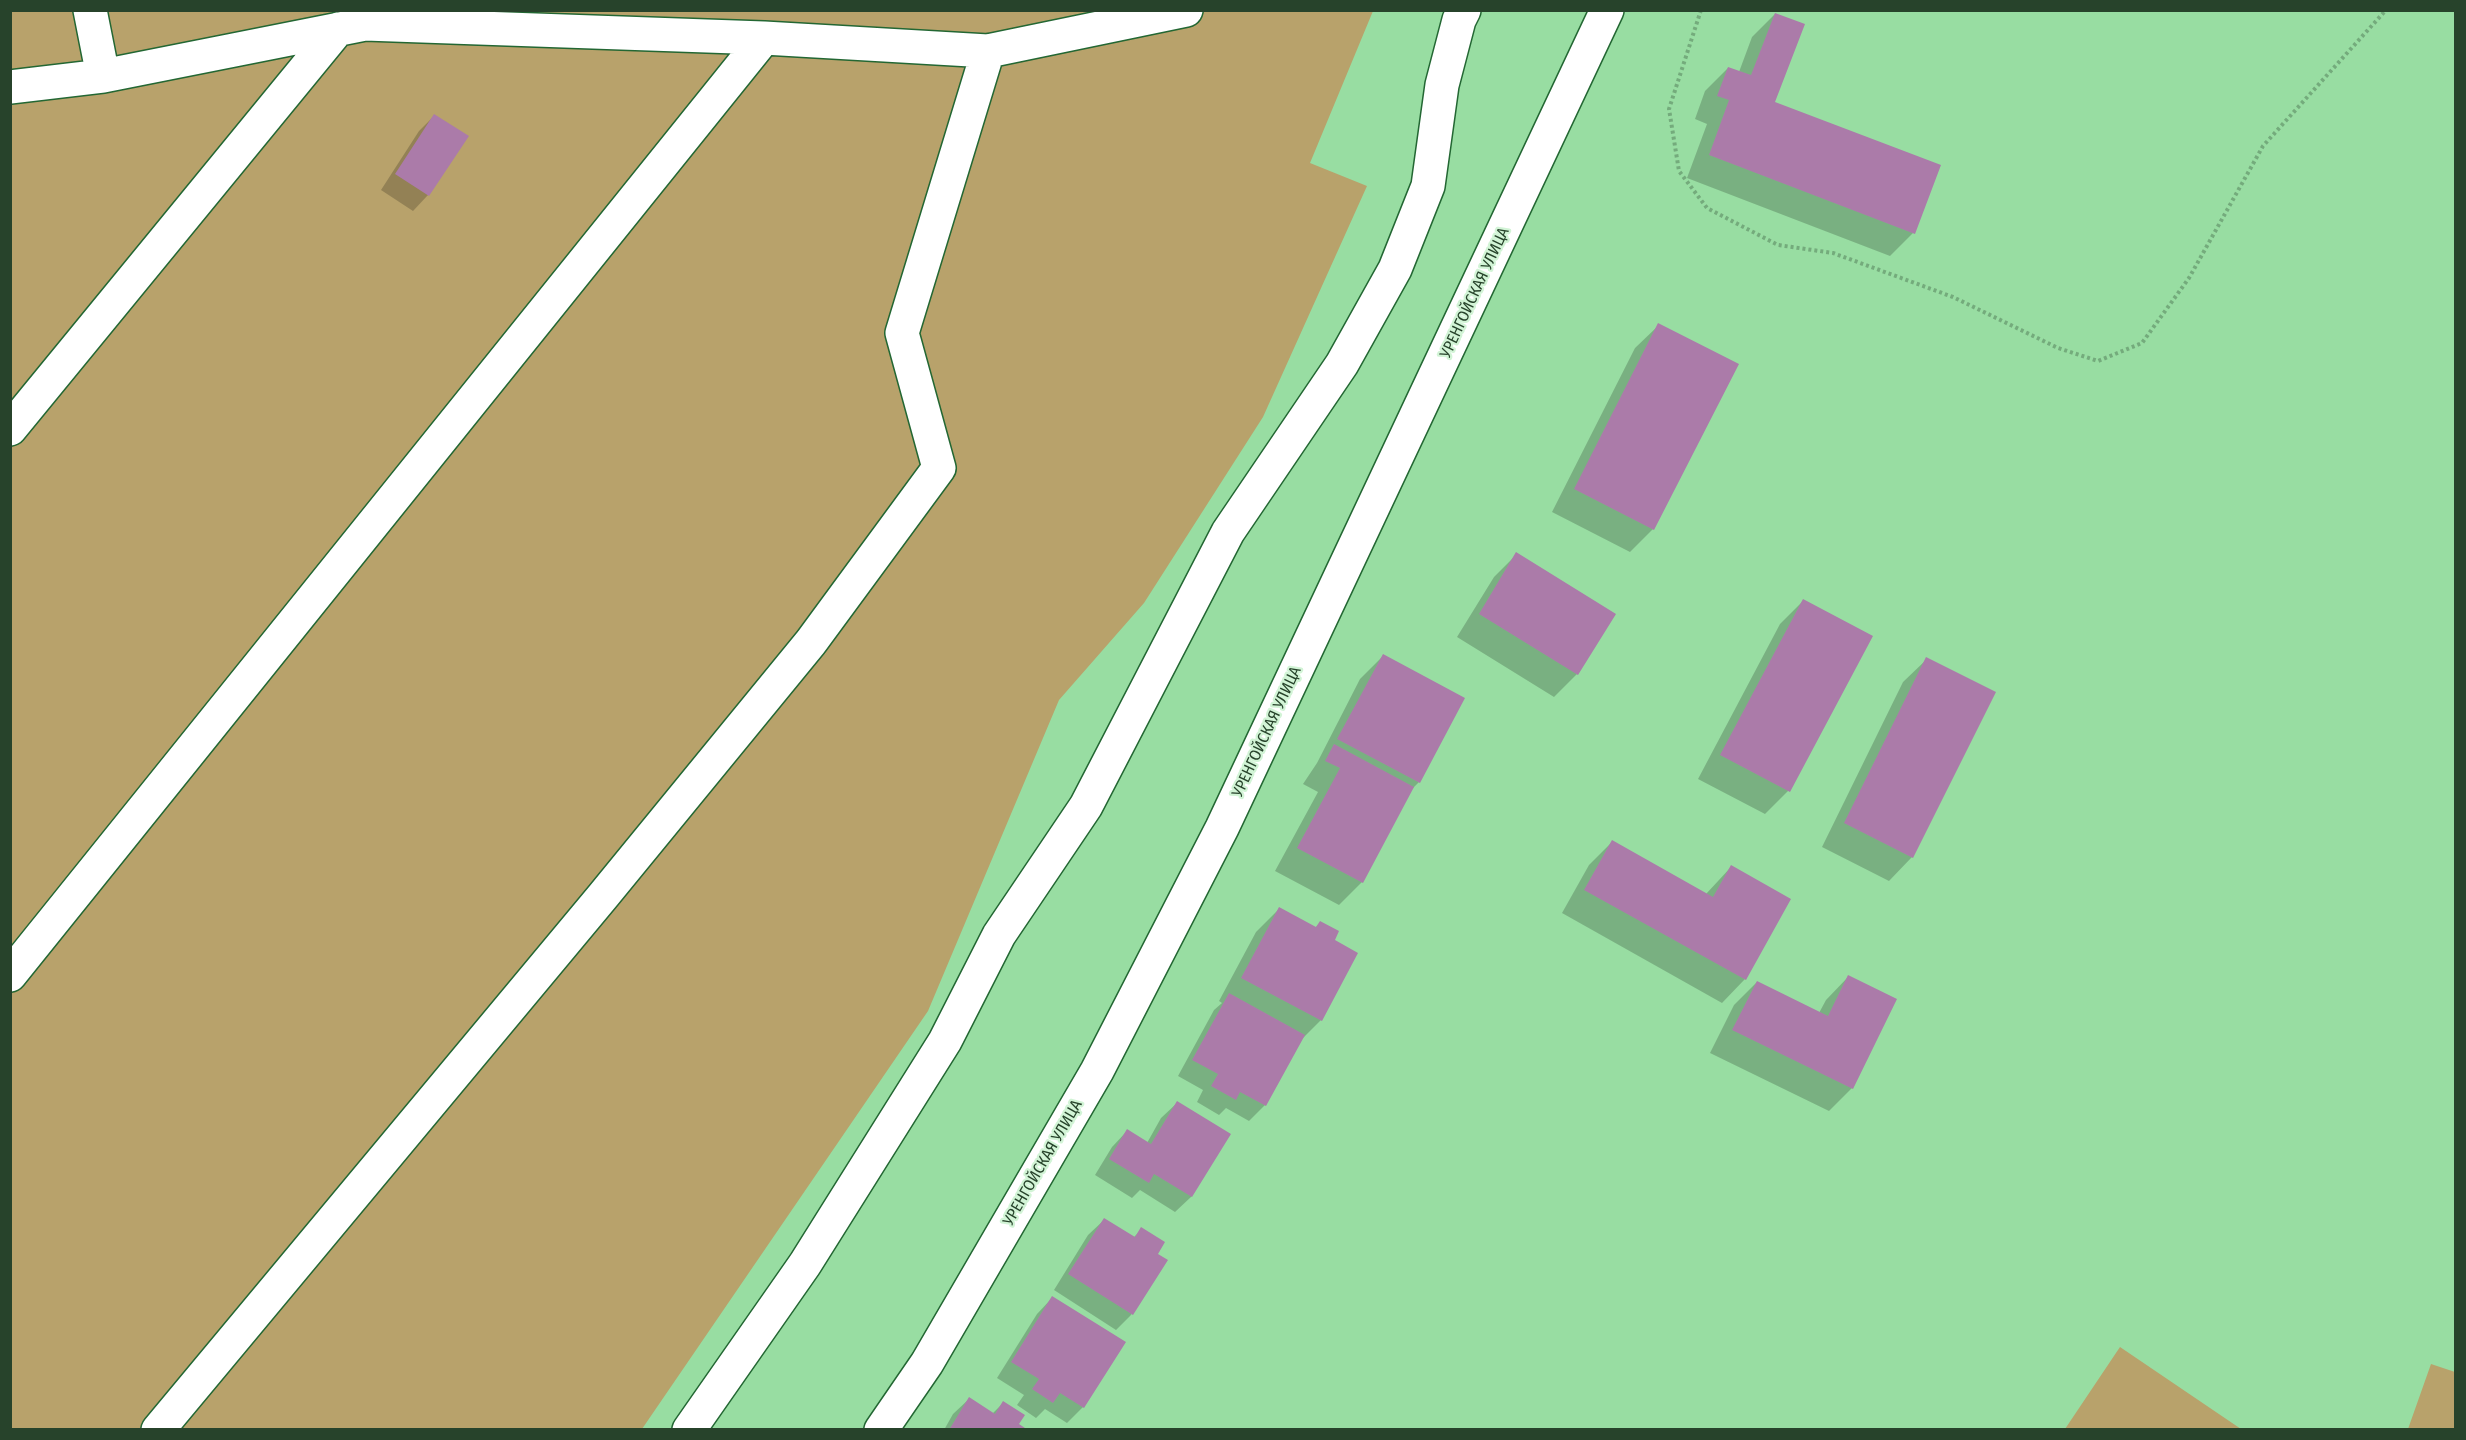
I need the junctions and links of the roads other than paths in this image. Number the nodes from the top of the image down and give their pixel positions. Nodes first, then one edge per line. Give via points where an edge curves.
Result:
1 (90, 10) edge
2 (1186, 10) edge
3 (1464, 10) edge
4 (1597, 18) edge
5 (338, 29) junction
6 (764, 38) junction
7 (988, 51) junction
8 (103, 76) junction
9 (10, 87) edge
10 (10, 429) edge
11 (10, 975) edge
12 (158, 1430) edge
13 (689, 1430) edge
14 (881, 1430) edge

1 - 8 street
2 - 7 street
3 - 13 street via 1442,85 1428,186 1395,269 1342,364 1228,532 1086,806 999,935 945,1041 805,1264
4 - 14 street, УРЕНГОЙСКАЯ УЛИЦА via 1222,828 1097,1071 927,1363
5 - 6 street via 365,24
5 - 8 street
5 - 10 street
6 - 7 street
6 - 11 street
7 - 12 street via 902,333 939,468 804,651
8 - 9 street

